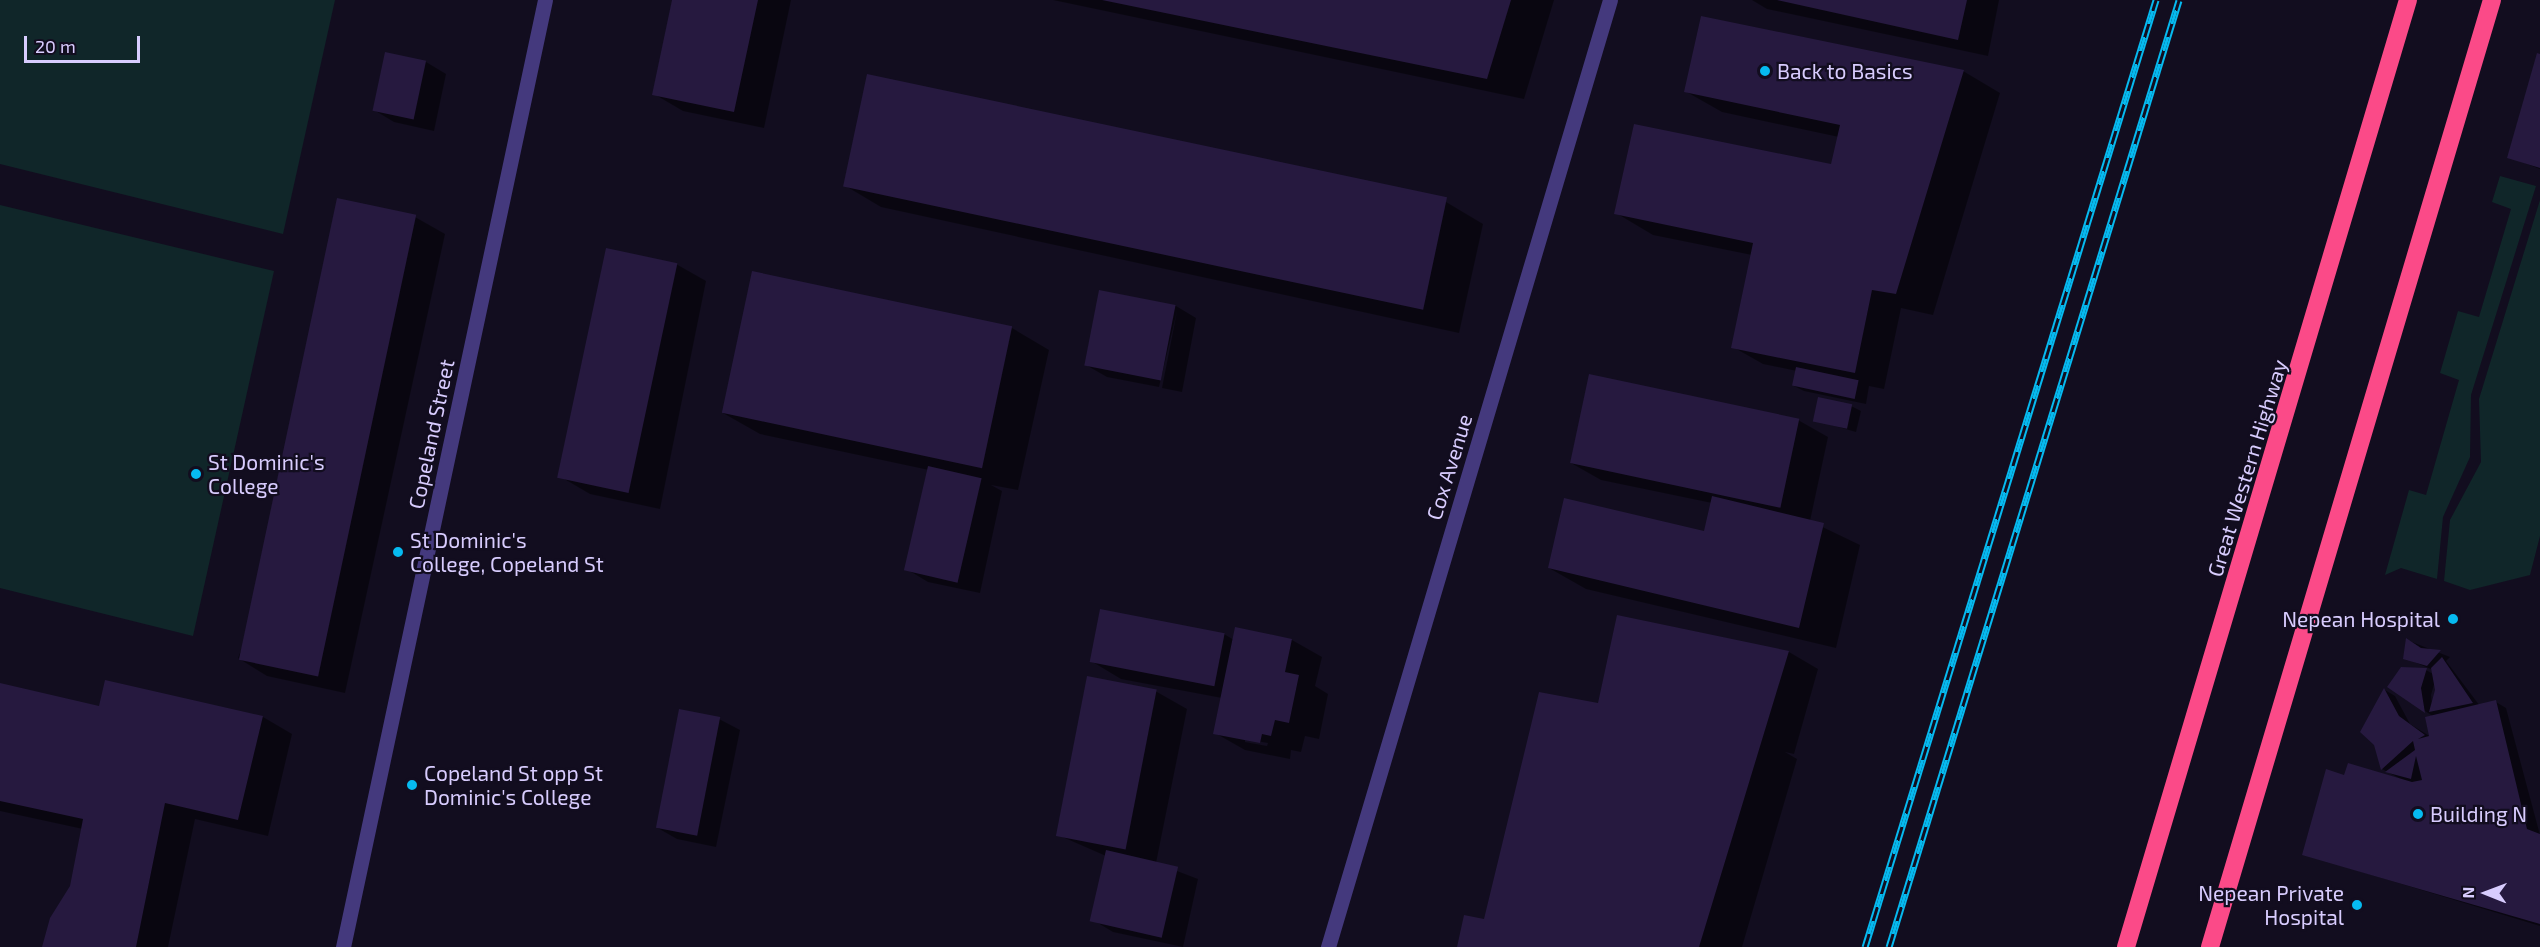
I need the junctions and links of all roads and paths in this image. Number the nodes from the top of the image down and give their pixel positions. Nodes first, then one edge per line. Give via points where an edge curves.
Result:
1 (545, 0) edge
2 (1610, 0) edge
3 (2408, 0) edge
4 (2492, 0) edge
5 (343, 947) edge
6 (1328, 947) edge
7 (2126, 947) edge
8 (2210, 947) edge

1 - 5 street, Copeland Street
2 - 6 street, Cox Avenue
3 - 7 highway, Great Western Highway
4 - 8 highway

